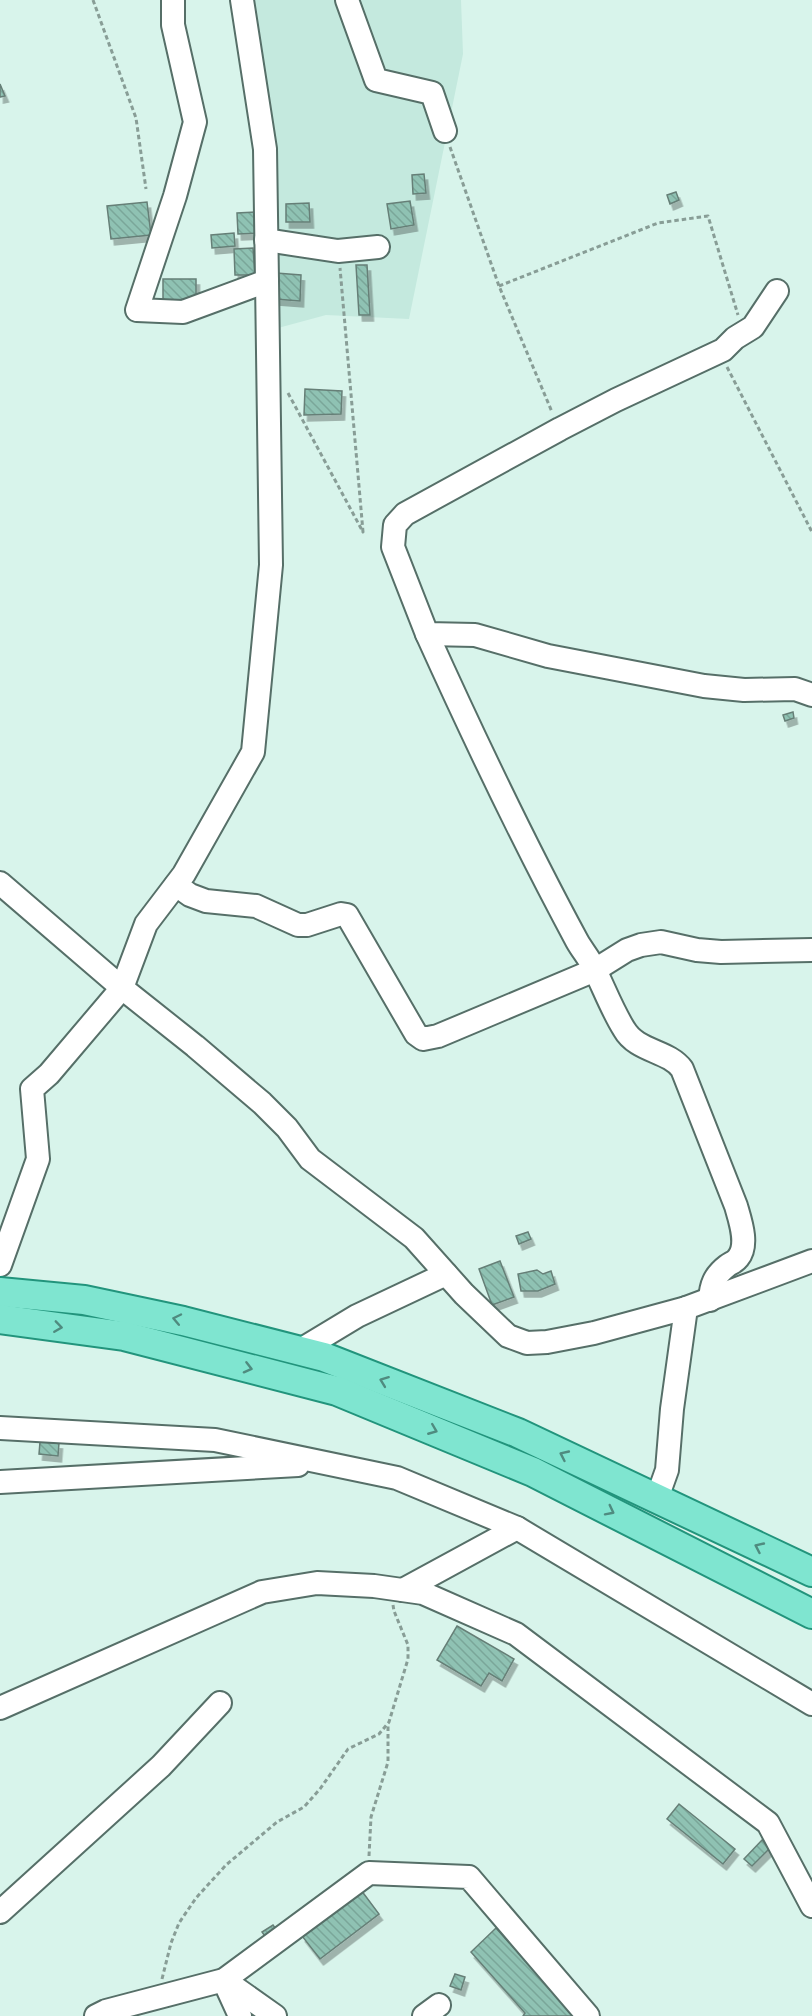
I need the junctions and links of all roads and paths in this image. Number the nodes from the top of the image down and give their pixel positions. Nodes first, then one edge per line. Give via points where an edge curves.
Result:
1 (93, 0) edge
2 (173, 0) edge
3 (242, 0) edge
4 (347, 0) edge
5 (445, 131) joint
6 (146, 189) dead end
7 (266, 240) junction
8 (378, 247) dead end
9 (338, 251) junction
10 (267, 281) junction
11 (499, 286) junction
12 (777, 291) dead end
13 (743, 333) junction
14 (719, 352) junction
15 (285, 386) dead end
16 (560, 429) junction
17 (812, 532) edge
18 (427, 634) junction
19 (812, 695) edge
20 (0, 882) edge
21 (176, 885) junction
22 (812, 950) edge
23 (595, 970) junction
24 (122, 988) junction
25 (812, 1260) edge
26 (0, 1265) edge
27 (446, 1274) junction
28 (0, 1292) edge
29 (710, 1300) junction
30 (686, 1308) junction
31 (0, 1319) edge
32 (299, 1351) junction
33 (0, 1428) edge
34 (329, 1464) junction
35 (0, 1482) edge
36 (657, 1498) junction
37 (517, 1528) junction
38 (812, 1572) edge
39 (398, 1589) junction
40 (812, 1614) edge
41 (220, 1703) dead end
42 (812, 1704) edge
43 (0, 1708) edge
44 (389, 1722) junction
45 (369, 1873) junction
46 (812, 1906) edge
47 (0, 1912) edge
48 (224, 1980) junction
49 (145, 2006) edge
50 (96, 2016) edge
51 (240, 2016) edge
52 (275, 2016) edge
53 (588, 2016) edge

1 - 6 path via 136,118
2 - 10 street via 173,25 195,122 137,310 183,312
3 - 7 street via 265,149
4 - 5 street via 376,80 432,93
5 - 11 path
7 - 9 street
7 - 10 street
8 - 9 street
9 - 15 path via 363,532
10 - 21 street via 271,565 253,752
11 - 13 path via 658,223 708,216
11 - 16 path
12 - 13 street via 753,327
13 - 14 street
14 - 16 street
14 - 17 path
16 - 18 street via 405,514 395,525 393,547
18 - 19 street via 475,634 548,656 704,686 795,689
18 - 23 street via 513,815
20 - 24 street
21 - 23 street via 206,901 256,906 298,925 347,915 416,1034 423,1039
21 - 24 street via 146,924
22 - 23 street via 721,952 661,942 627,950
23 - 29 street via 625,1031 642,1046 676,1061 682,1069 736,1206 742,1250 714,1279
24 - 26 street via 32,1089 38,1159
24 - 27 street via 262,1103 310,1159 414,1238
25 - 29 street
27 - 30 street via 507,1336 527,1343 594,1333
27 - 32 street via 357,1316
32 -> 28 main road via 84,1300
29 - 30 street
30 - 36 street via 667,1470
31 -> 40 main road via 124,1336 337,1391 533,1472
36 -> 32 main road via 518,1433 324,1357
33 - 34 street via 215,1440
34 - 35 street
34 - 37 street via 397,1478
38 -> 36 main road
37 - 39 street
37 - 42 street
39 - 43 street via 317,1583 262,1592
39 - 44 path via 393,1611 408,1645 408,1659
39 - 46 street via 423,1593 516,1634 768,1823
41 - 47 street via 161,1766
44 - 45 path via 388,1762 371,1817
44 - 49 path via 379,1734 348,1749 304,1807 277,1822 226,1865 196,1898 179,1923
45 - 48 street
45 - 53 street via 469,1877
48 - 49 street
48 - 51 street
48 - 52 street
49 - 50 street

